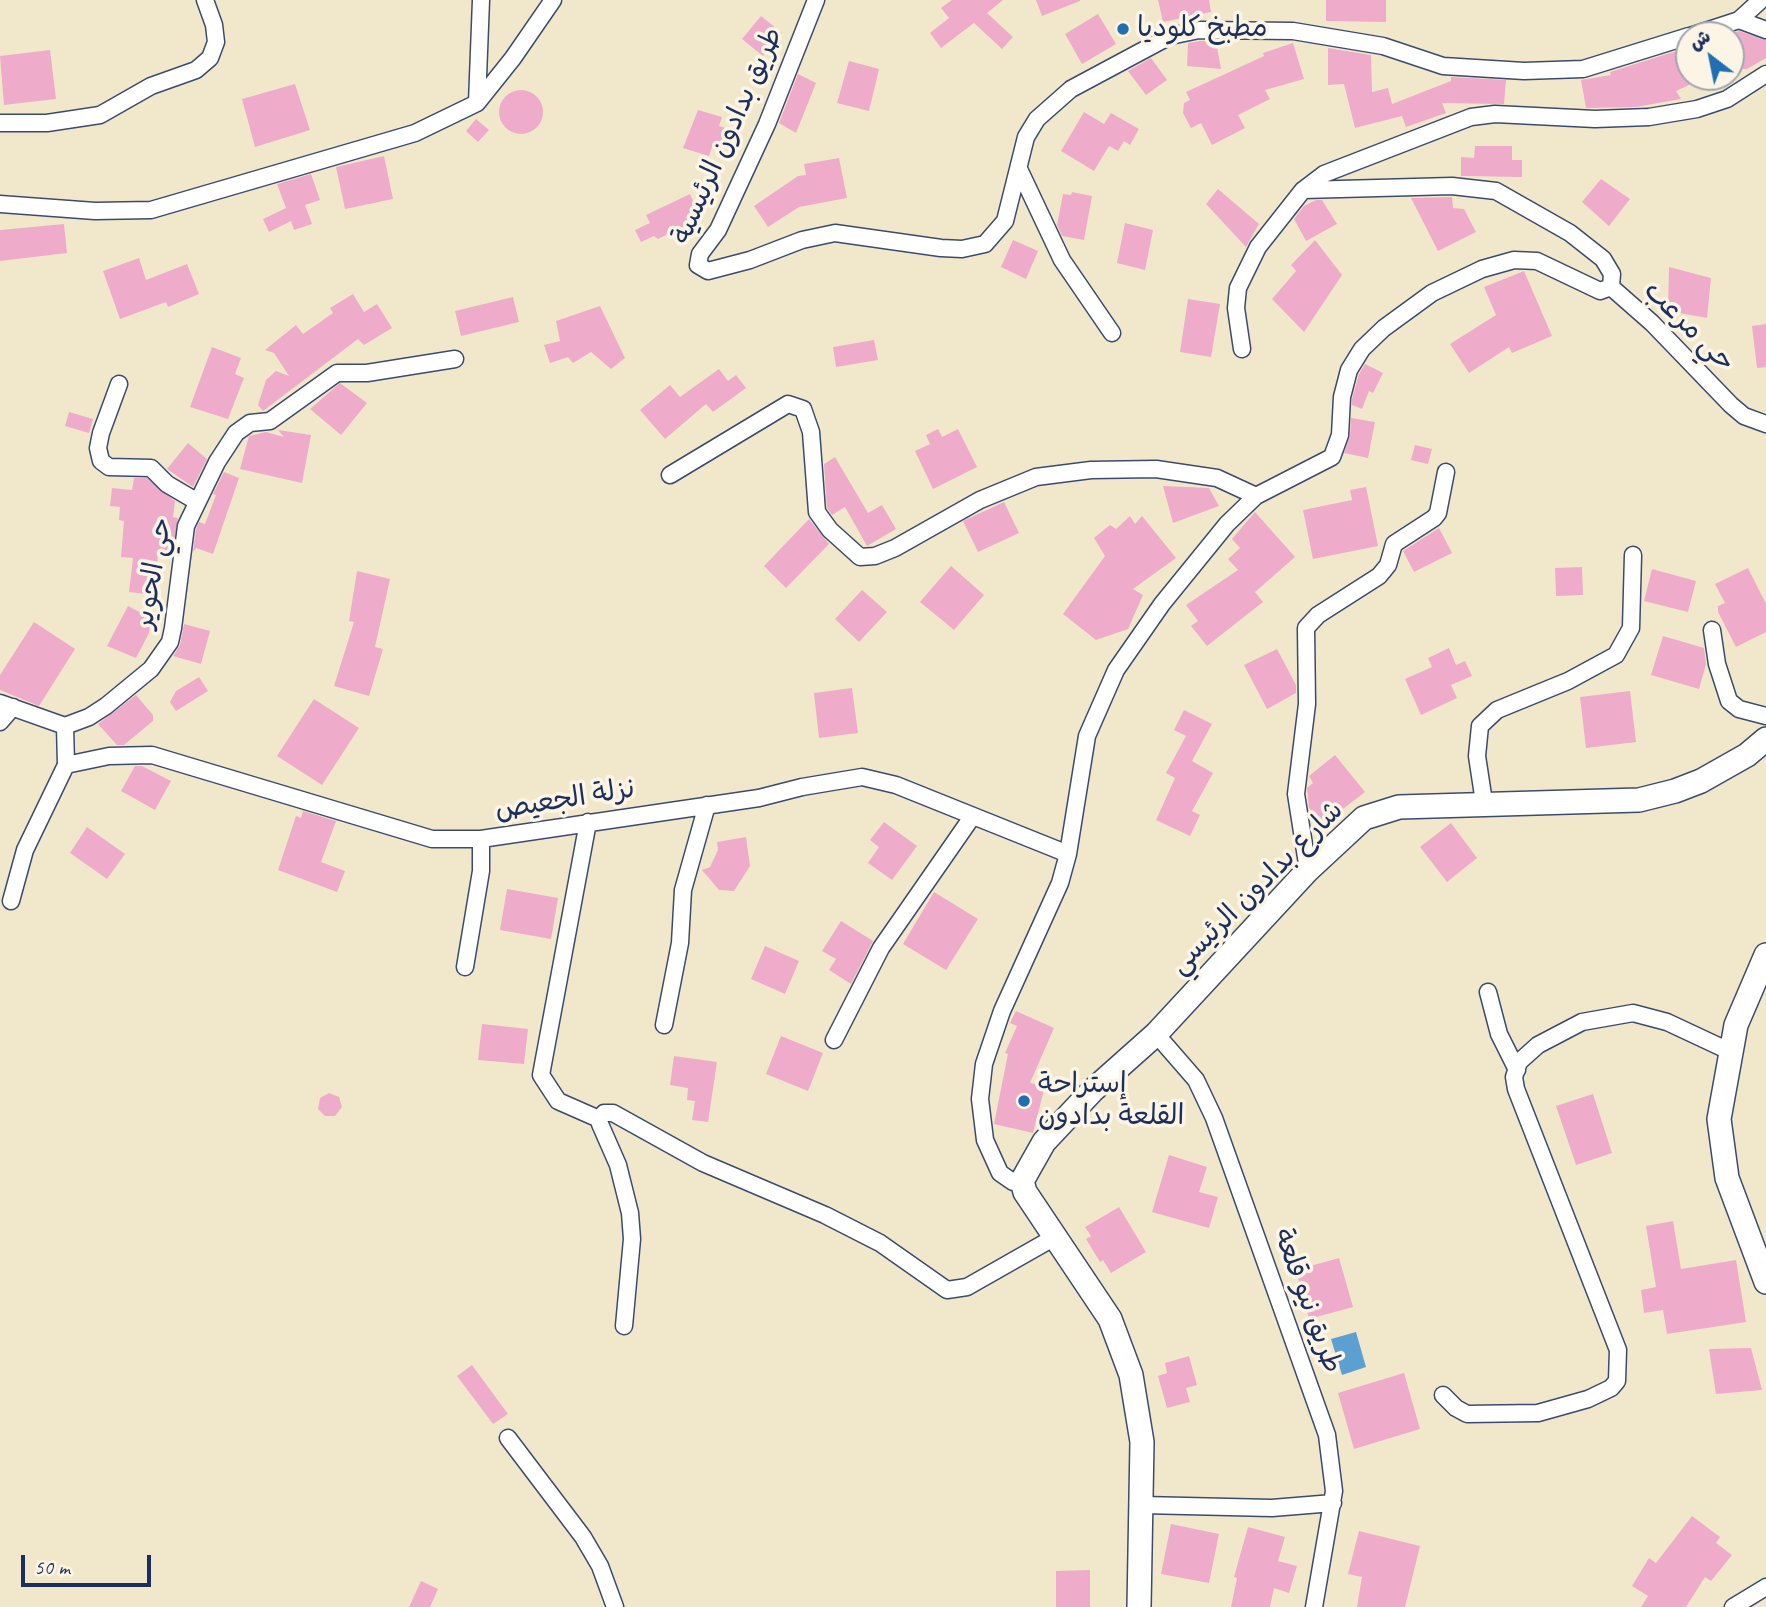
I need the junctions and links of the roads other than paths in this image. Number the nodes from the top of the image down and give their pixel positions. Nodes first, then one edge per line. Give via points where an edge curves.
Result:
1 (205, 0) edge
2 (481, 0) edge
3 (553, 0) edge
4 (816, 0) edge
5 (1760, 0) edge
6 (1739, 20) junction
7 (1736, 21) edge
8 (1766, 30) edge
9 (1675, 41) edge
10 (1766, 74) edge
11 (477, 103) junction
12 (0, 123) edge
13 (1018, 169) junction
14 (1303, 190) junction
15 (0, 204) edge
16 (1611, 287) junction
17 (1112, 333) dead end
18 (1241, 349) dead end
19 (455, 359) dead end
20 (119, 384) dead end
21 (1766, 424) edge
22 (1446, 472) dead end
23 (670, 475) dead end
24 (1256, 496) junction
25 (196, 501) junction
26 (1633, 555) dead end
27 (1712, 630) dead end
28 (6, 705) edge
29 (1766, 716) edge
30 (0, 722) edge
31 (65, 726) junction
32 (1766, 738) edge
33 (66, 765) junction
34 (1483, 802) junction
35 (706, 805) junction
36 (972, 817) junction
37 (588, 822) junction
38 (481, 839) junction
39 (1068, 854) junction
40 (1308, 870) junction
41 (11, 901) dead end
42 (1766, 955) edge
43 (465, 967) dead end
44 (1488, 992) dead end
45 (664, 1025) dead end
46 (1156, 1034) junction
47 (834, 1040) dead end
48 (1729, 1051) junction
49 (1517, 1070) junction
50 (599, 1119) junction
51 (1022, 1181) junction
52 (1055, 1237) junction
53 (1766, 1282) edge
54 (624, 1326) dead end
55 (1443, 1395) dead end
56 (508, 1438) dead end
57 (1333, 1503) junction
58 (1142, 1505) junction
59 (1766, 1587) edge
60 (615, 1607) edge
61 (1139, 1607) edge
62 (1314, 1607) edge
63 (1733, 1607) edge

1 - 12 street via 215,24 216,43 210,58 196,70 151,86 100,115 47,123
2 - 11 street
3 - 11 street
4 - 13 street, طريق بدادون الرئيسية via 766,124 698,265 708,271 721,269 835,233 941,248 975,248 991,240 1005,221
5 - 6 street
6 - 7 street, طريق بدادون الرئيسية
6 - 8 street
9 - 13 street, طريق بدادون الرئيسية via 1583,69 1524,71 1443,66 1383,46 1293,31 1199,30 1151,44 1071,89 1037,119 1026,137
10 - 14 street via 1727,99 1649,117 1471,117 1324,174
11 - 15 street via 415,132 151,210
13 - 17 street via 1062,260
14 - 16 street via 1452,186 1496,191 1598,254 1612,274
14 - 18 street via 1258,247 1238,288
16 - 21 street, حي مرعب via 1653,323 1731,405
16 - 24 street via 1600,291 1527,259 1482,269 1432,293 1384,328 1355,359 1344,387 1332,457
19 - 25 street, حي الحوير via 367,373 337,373 270,421 250,424 236,433
20 - 25 street via 101,433 100,461 109,467 151,468
22 - 40 street via 1438,513 1394,544 1380,576 1318,615 1306,628 1306,716 1296,794
23 - 24 street via 788,404 803,409 811,432 817,512 860,557 895,548 979,500 1036,477 1156,469 1217,478
24 - 39 street via 1161,604 1116,670 1087,736
25 - 31 street, حي الحوير via 181,553 173,628 162,655 124,694 89,717
26 - 34 street via 1632,628 1616,655 1588,672 1497,710 1480,726 1476,756
27 - 29 street via 1729,701 1739,709
28 - 30 street
28 - 31 street
31 - 33 street
32 - 34 main road, شارع بدادون الرئيسي via 1725,768 1639,800
33 - 38 street, نزلة الجعيص via 109,756 152,755 414,836
33 - 41 street via 25,850
34 - 40 main road, شارع بدادون الرئيسي via 1399,807 1371,815
35 - 36 street, نزلة الجعيص via 862,777 896,785
35 - 37 street, نزلة الجعيص
35 - 45 street via 683,890 680,943
36 - 39 street, نزلة الجعيص
36 - 47 street via 881,948
37 - 38 street, نزلة الجعيص
37 - 50 street via 541,1075 558,1101
38 - 43 street via 481,872
39 - 51 street via 1048,914 1002,1011 984,1064 980,1099 985,1140 1000,1173 1013,1182
40 - 46 main road, شارع بدادون الرئيسي
42 - 48 main road
44 - 49 street via 1499,1034
46 - 51 main road, شارع بدادون الرئيسي via 1057,1125
46 - 57 street, طريق نيو قلعة via 1196,1080 1214,1118 1327,1435
48 - 49 street via 1667,1022 1633,1013 1582,1022 1538,1045 1519,1062
48 - 53 main road via 1719,1119 1723,1162
49 - 55 street via 1516,1089 1618,1350 1617,1381 1588,1399 1538,1413 1466,1413
50 - 52 street via 604,1112 613,1113 703,1163 825,1215 880,1243 947,1290 968,1287
50 - 54 street via 626,1188 630,1213
51 - 52 main road via 1028,1199
52 - 58 main road via 1110,1319 1125,1355 1140,1422
56 - 60 street via 583,1537
57 - 58 street via 1260,1508
57 - 62 street, طريق نيو قلعة
58 - 61 main road
59 - 63 street

